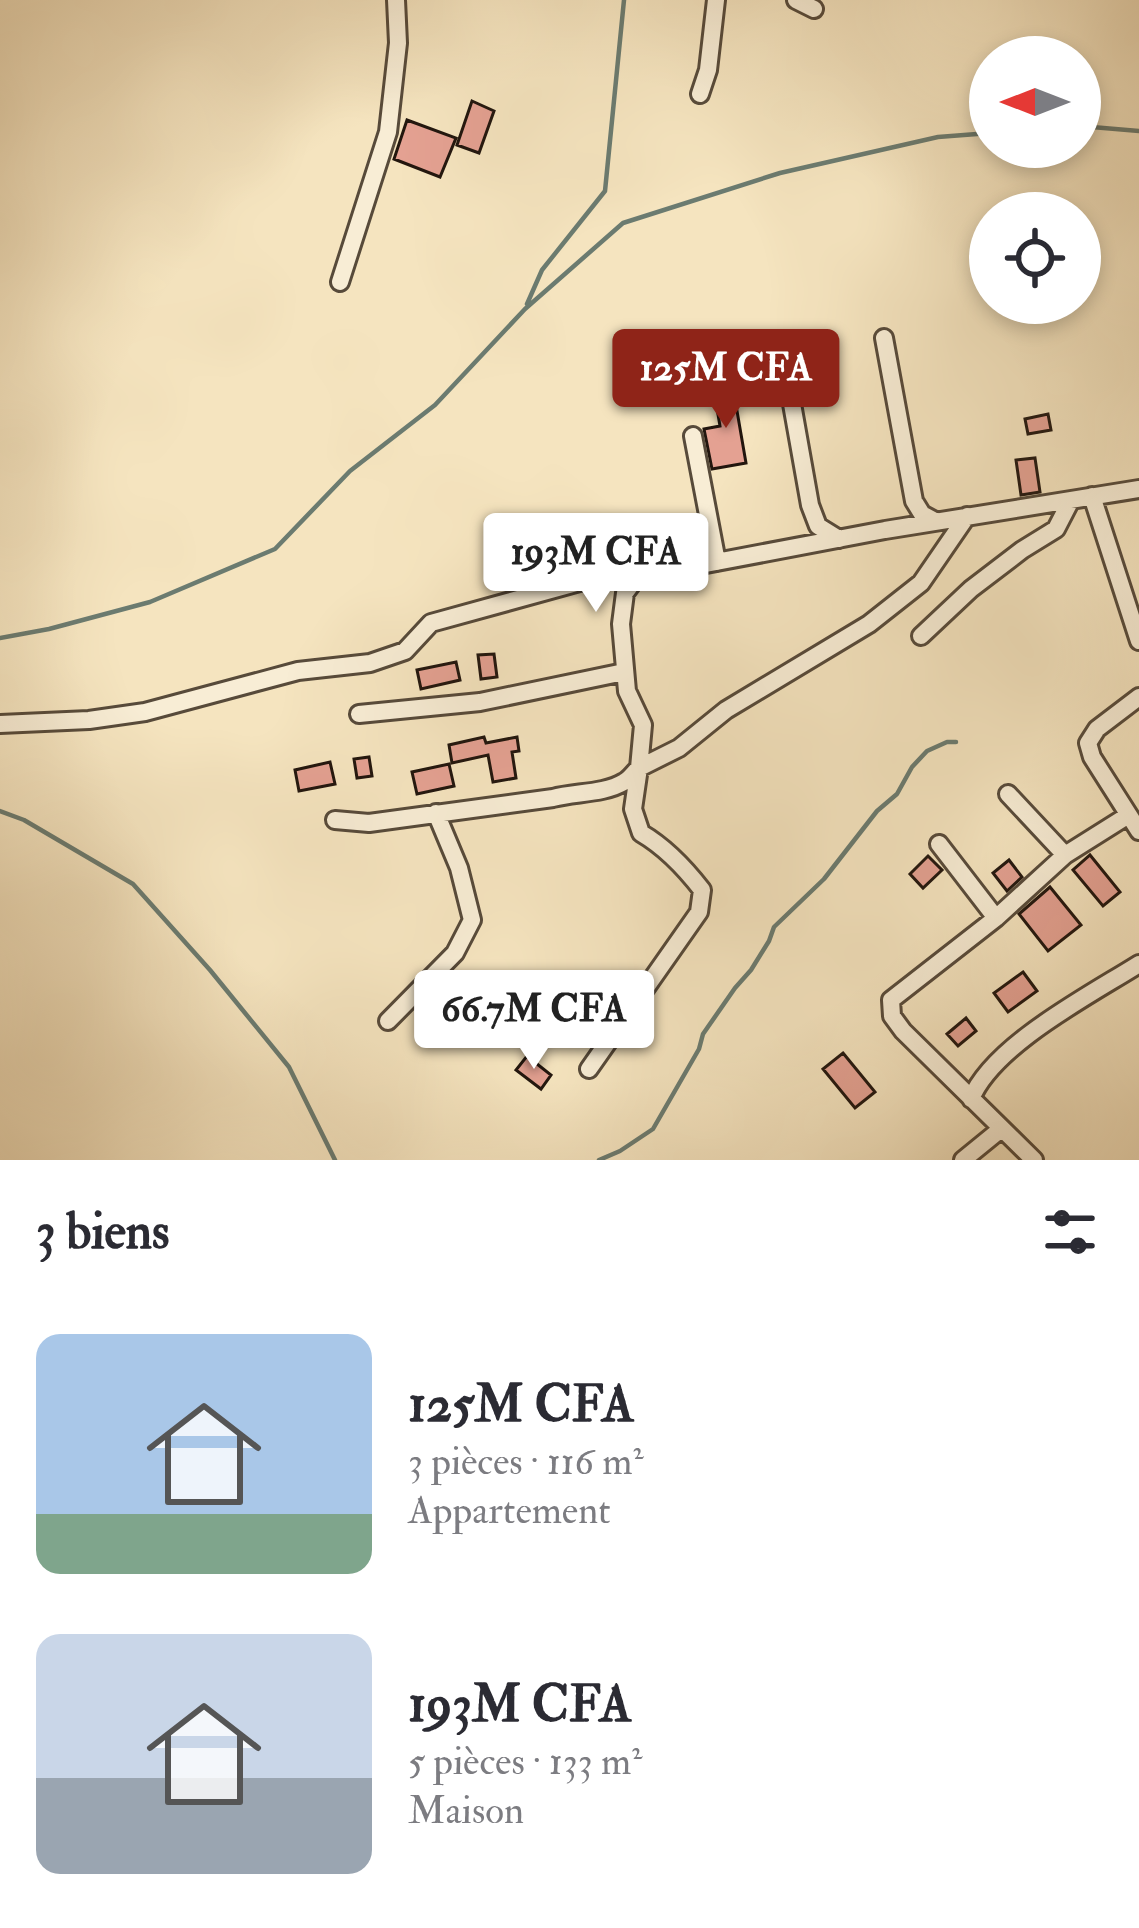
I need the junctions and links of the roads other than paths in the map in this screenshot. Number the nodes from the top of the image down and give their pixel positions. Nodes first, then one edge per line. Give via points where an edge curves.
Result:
1 (395, 0) edge
2 (716, 0) edge
3 (796, 0) edge
4 (814, 9) dead end
5 (700, 94) dead end
6 (340, 283) dead end
7 (884, 338) dead end
8 (781, 342) dead end
9 (693, 436) dead end
10 (1139, 489) edge
11 (1092, 496) junction
12 (1071, 500) junction
13 (967, 516) junction
14 (936, 521) junction
15 (839, 539) junction
16 (718, 562) junction
17 (637, 577) junction
18 (921, 636) dead end
19 (1139, 641) edge
20 (624, 672) junction
21 (1139, 697) edge
22 (359, 714) dead end
23 (0, 724) edge
24 (639, 768) junction
25 (1008, 794) dead end
26 (436, 813) junction
27 (1127, 816) junction
28 (335, 820) dead end
29 (1139, 831) edge
30 (940, 844) dead end
31 (1065, 855) junction
32 (996, 918) junction
33 (1139, 964) edge
34 (388, 1021) dead end
35 (589, 1070) dead end
36 (971, 1099) junction
37 (1001, 1129) junction
38 (963, 1160) edge
39 (1034, 1160) edge

1 - 6 street via 388,132
2 - 5 street
3 - 4 street
7 - 14 street via 914,501
8 - 15 street via 810,505 818,526
9 - 16 street
10 - 11 street
11 - 12 street
11 - 19 street
12 - 13 street
12 - 18 street via 1056,529 970,589
13 - 14 street
13 - 24 street via 921,584 869,624
14 - 15 street
15 - 16 street
16 - 17 street
17 - 20 street via 625,593
17 - 23 street via 598,577 431,623 405,651 370,663 298,671 145,712
20 - 22 street via 480,702
20 - 24 street via 644,725
21 - 27 street via 1088,742
24 - 26 street via 597,791
24 - 35 street via 633,809 641,833 702,890 699,912
25 - 31 street
26 - 28 street
26 - 34 street via 472,920 455,953
27 - 29 street
27 - 31 street
30 - 32 street
31 - 32 street
32 - 36 street via 891,1000 903,1030
33 - 36 street via 1031,1033
36 - 37 street
37 - 38 street
37 - 39 street

